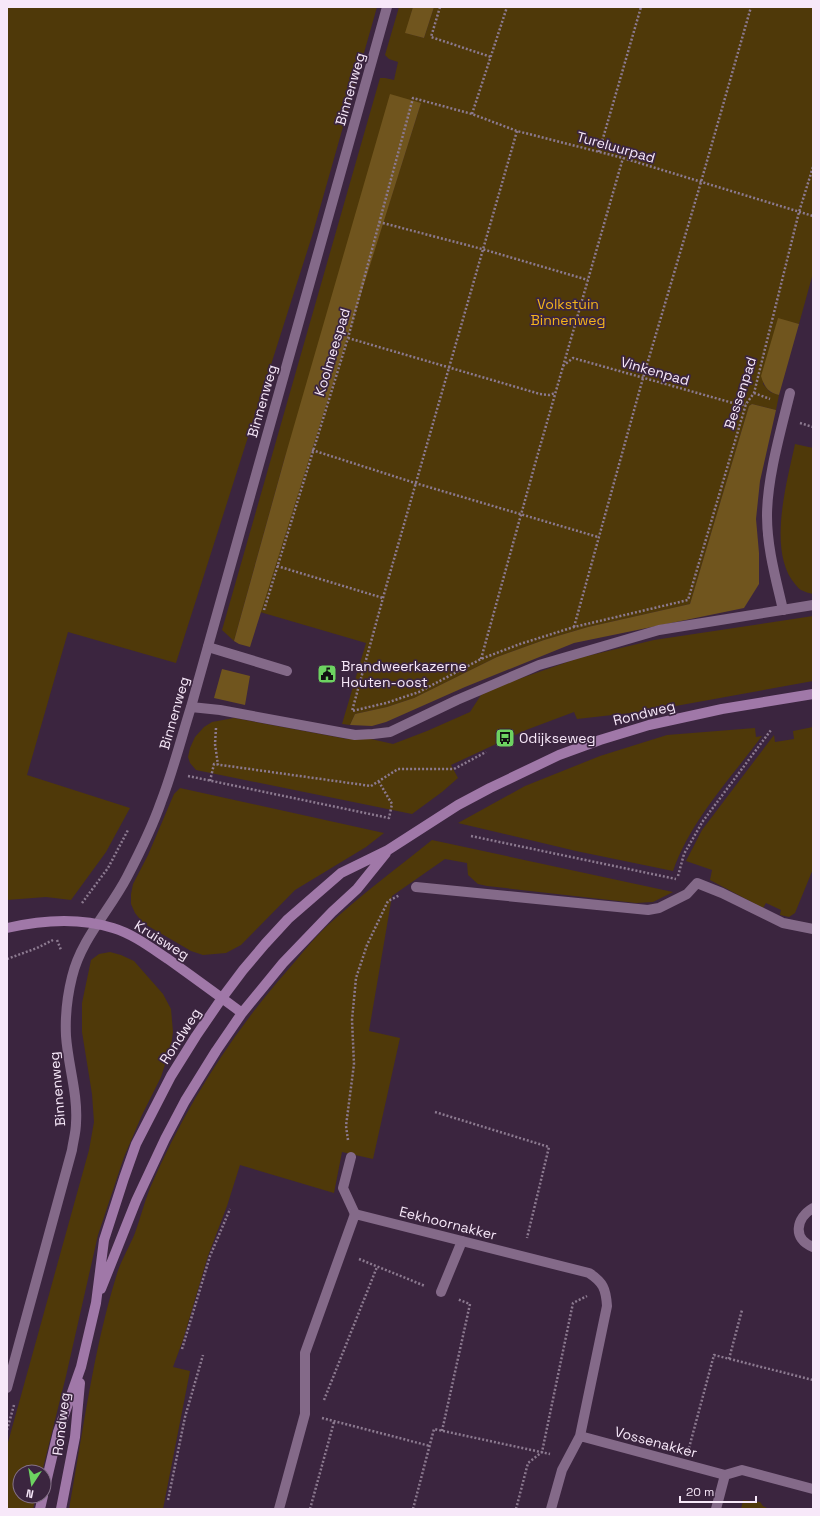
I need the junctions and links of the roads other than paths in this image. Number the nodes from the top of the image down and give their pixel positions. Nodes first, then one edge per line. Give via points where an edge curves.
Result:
1 (387, 7) edge
2 (790, 392) dead end
3 (813, 605) edge
4 (783, 610) junction
5 (208, 647) junction
6 (287, 670) dead end
7 (813, 694) edge
8 (191, 707) junction
9 (388, 850) junction
10 (416, 887) road end
11 (98, 924) junction
12 (7, 928) edge
13 (813, 929) edge
14 (222, 998) junction
15 (242, 1013) junction
16 (351, 1157) road end
17 (813, 1208) edge
18 (355, 1214) junction
19 (462, 1241) junction
20 (813, 1247) edge
21 (441, 1292) road end
22 (96, 1303) junction
23 (81, 1367) junction
24 (7, 1388) edge
25 (580, 1436) junction
26 (50, 1464) edge
27 (725, 1475) junction
28 (813, 1489) edge
29 (61, 1509) edge
30 (279, 1509) edge
31 (552, 1509) edge
32 (716, 1509) edge

1 - 5 street, Binnenweg
2 - 4 street via 771,479 767,516 769,550
3 - 4 street
4 - 8 street via 660,630 539,665 390,732 355,735
5 - 6 street
5 - 8 street, Binnenweg
7 - 9 main road, Rondweg via 722,709 650,725 600,740 490,788 458,805
8 - 11 street, Binnenweg via 157,812 116,897
9 - 14 main road, Rondweg via 341,874 288,919
9 - 15 main road, Rondweg via 357,889 283,963
10 - 13 street via 648,910 659,908 687,894 697,883 783,923
11 - 12 main road, Kruisweg via 70,920 29,923
11 - 14 main road, Kruisweg via 136,938
11 - 24 street, Binnenweg via 81,951 73,972 65,1012 75,1100 76,1124 72,1150
14 - 15 main road, Kruisweg
14 - 22 main road, Rondweg via 171,1076 136,1144 104,1240
15 - 22 main road, Rondweg via 185,1101 165,1139 136,1200
16 - 18 street via 343,1188
17 - 20 street via 801,1217 799,1231 804,1243
18 - 19 street, Eekhoornakker
18 - 30 street via 305,1353 305,1414
19 - 21 street
19 - 25 street, Eekhoornakker via 589,1273 604,1287 607,1306
22 - 23 main road, Rondweg
23 - 26 main road, Rondweg via 58,1432
23 - 29 main road, Rondweg via 75,1437
25 - 27 street, Vossenakker
25 - 31 street via 562,1470
27 - 28 street, Vossenakker via 742,1470
27 - 32 street

